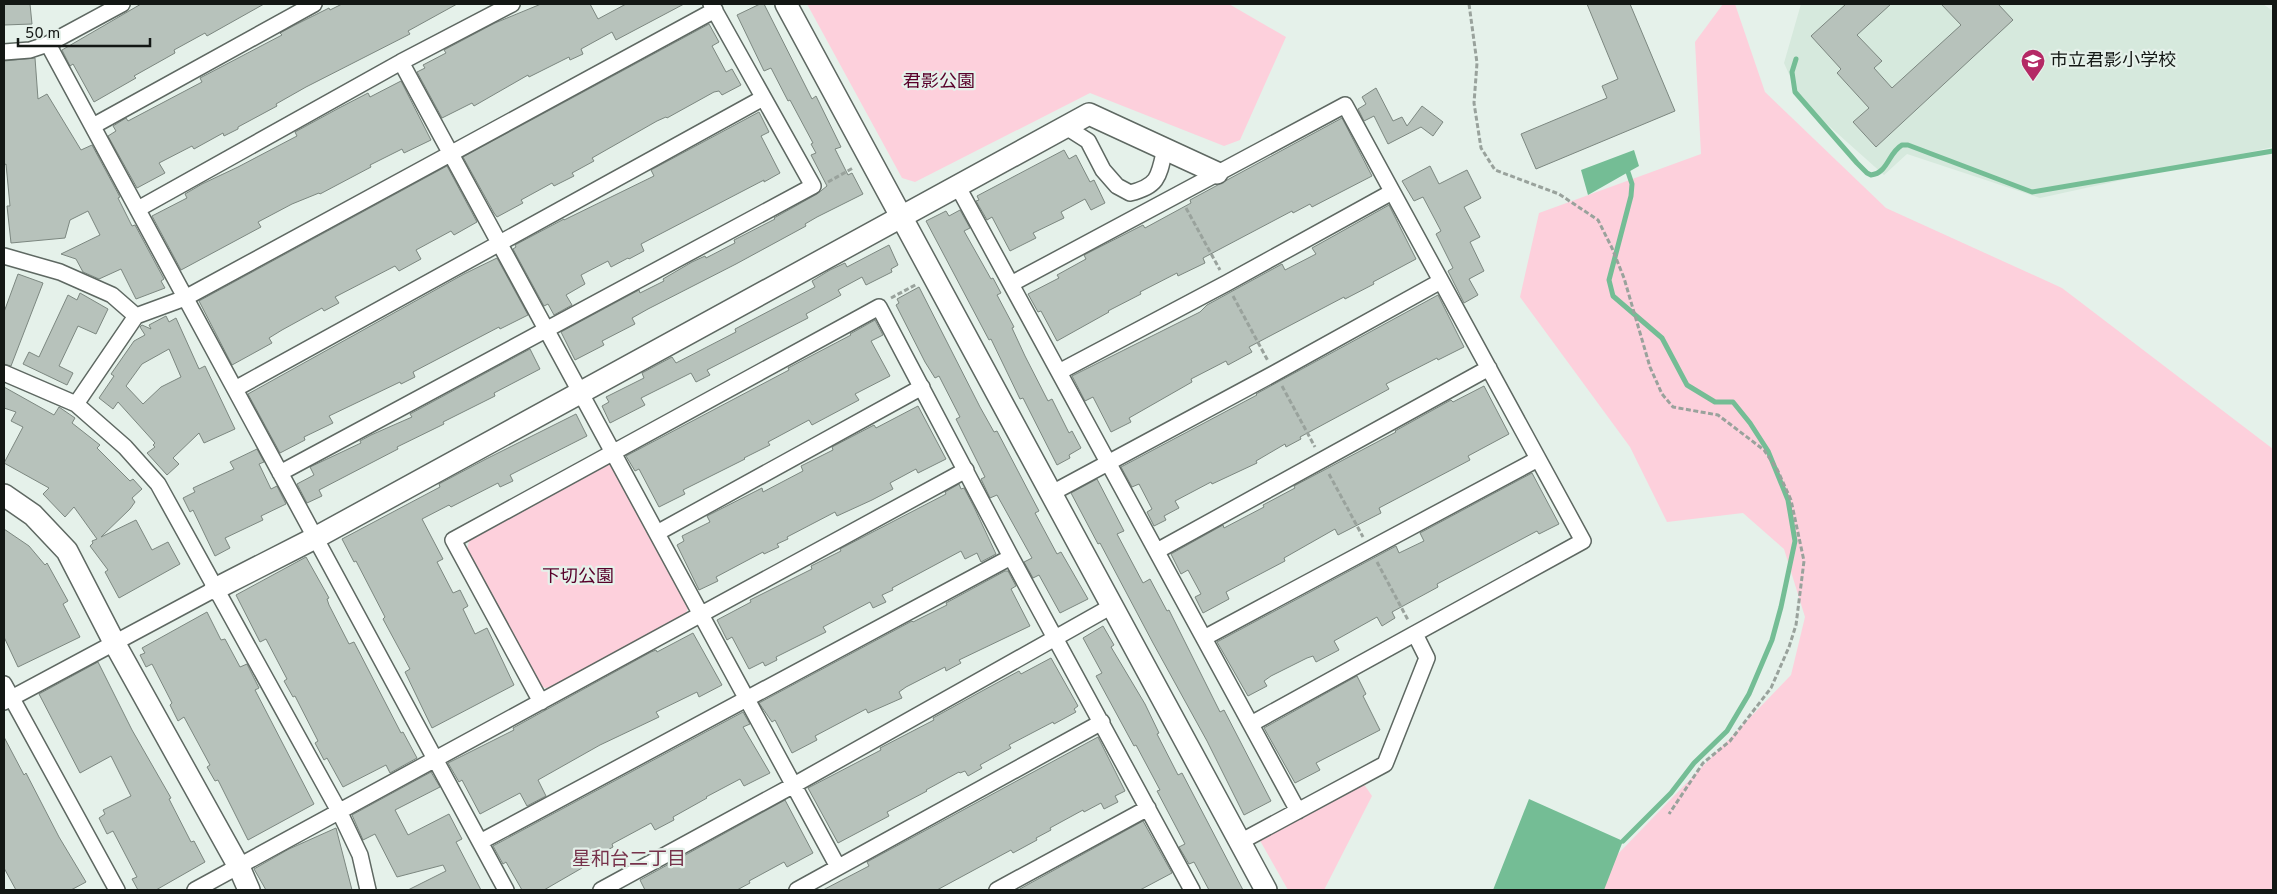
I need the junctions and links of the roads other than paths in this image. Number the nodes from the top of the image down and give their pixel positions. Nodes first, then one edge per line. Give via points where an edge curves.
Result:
1 (122, 4) edge
2 (314, 4) edge
3 (512, 4) edge
4 (786, 4) edge
5 (713, 7) edge
6 (48, 44) junction
7 (4, 52) edge
8 (401, 62) junction
9 (763, 98) junction
10 (93, 126) junction
11 (1066, 126) junction
12 (1165, 148) junction
13 (451, 154) junction
14 (1217, 173) junction
15 (958, 187) junction
16 (1392, 192) junction
17 (138, 209) junction
18 (901, 218) junction
19 (499, 243) junction
20 (4, 256) edge
21 (1440, 281) junction
22 (1011, 284) junction
23 (185, 298) junction
24 (136, 316) junction
25 (546, 330) junction
26 (1488, 368) junction
27 (1059, 372) junction
28 (4, 373) edge
29 (922, 387) junction
30 (235, 388) junction
31 (580, 393) junction
32 (76, 404) junction
33 (612, 452) junction
34 (1538, 459) junction
35 (1108, 464) junction
36 (966, 470) junction
37 (280, 474) junction
38 (1052, 493) junction
39 (4, 495) edge
40 (657, 533) junction
41 (315, 538) junction
42 (1157, 551) junction
43 (1011, 557) junction
44 (215, 589) junction
45 (1112, 606) junction
46 (701, 613) junction
47 (1415, 634) junction
48 (1204, 638) junction
49 (1057, 639) junction
50 (115, 644) junction
51 (4, 684) edge
52 (747, 699) junction
53 (8, 700) edge
54 (541, 702) junction
55 (1102, 722) junction
56 (1251, 724) junction
57 (436, 760) junction
58 (794, 786) junction
59 (1148, 808) junction
60 (1298, 811) junction
61 (340, 813) junction
62 (480, 842) junction
63 (1240, 842) junction
64 (239, 867) junction
65 (838, 867) junction
66 (117, 890) edge
67 (195, 890) edge
68 (249, 890) edge
69 (368, 890) edge
70 (506, 890) edge
71 (601, 890) edge
72 (797, 890) edge
73 (997, 890) edge
74 (1192, 890) edge
75 (1266, 890) edge

1 - 6 street
2 - 10 street
3 - 8 street
4 - 18 street
5 - 9 street
5 - 13 street
6 - 7 street via 30,50
6 - 10 street
8 - 13 street
8 - 17 street
9 - 19 street
9 - 25 street via 813,186
10 - 17 street
11 - 12 street via 1089,114
11 - 12 street via 1088,141 1103,170 1117,186 1130,193 1146,189 1159,175
11 - 15 street
12 - 14 street
13 - 19 street
13 - 23 street
14 - 16 street via 1344,105
14 - 22 street
15 - 18 street
15 - 22 street
16 - 21 street
16 - 27 street
17 - 23 street
18 - 31 street
18 - 38 street
19 - 25 street
19 - 30 street
20 - 24 street via 60,272 112,295
21 - 26 street
21 - 35 street
22 - 27 street
23 - 24 street
23 - 30 street
24 - 32 street
25 - 31 street
25 - 37 street
26 - 34 street
26 - 42 street
27 - 35 street
28 - 32 street
29 - 33 street via 879,307
29 - 36 street
29 - 40 street
30 - 37 street
31 - 33 street
31 - 41 street
32 - 44 street via 124,447 158,484
33 - 40 street
33 - 54 street via 453,540
34 - 47 street via 1583,541
34 - 48 street
35 - 38 street
35 - 42 street
36 - 43 street
36 - 46 street
37 - 41 street
38 - 45 street
39 - 50 street via 33,516 67,551
40 - 46 street
41 - 44 street
41 - 57 street
42 - 48 street
43 - 49 street
43 - 52 street
44 - 50 street
44 - 61 street
45 - 49 street
45 - 63 street
46 - 52 street
46 - 54 street
47 - 56 street
47 - 60 street via 1427,658 1385,764
48 - 56 street
49 - 55 street
49 - 58 street
50 - 53 street
50 - 64 street
51 - 53 street
52 - 58 street
52 - 62 street
53 - 66 street
54 - 57 street
55 - 59 street
55 - 65 street
56 - 60 street
57 - 61 street
57 - 62 street
58 - 65 street
58 - 71 street
59 - 73 street
59 - 74 street
60 - 63 street
61 - 64 street
61 - 69 street via 360,855
62 - 70 street
63 - 75 street
64 - 67 street
64 - 68 street
65 - 72 street

